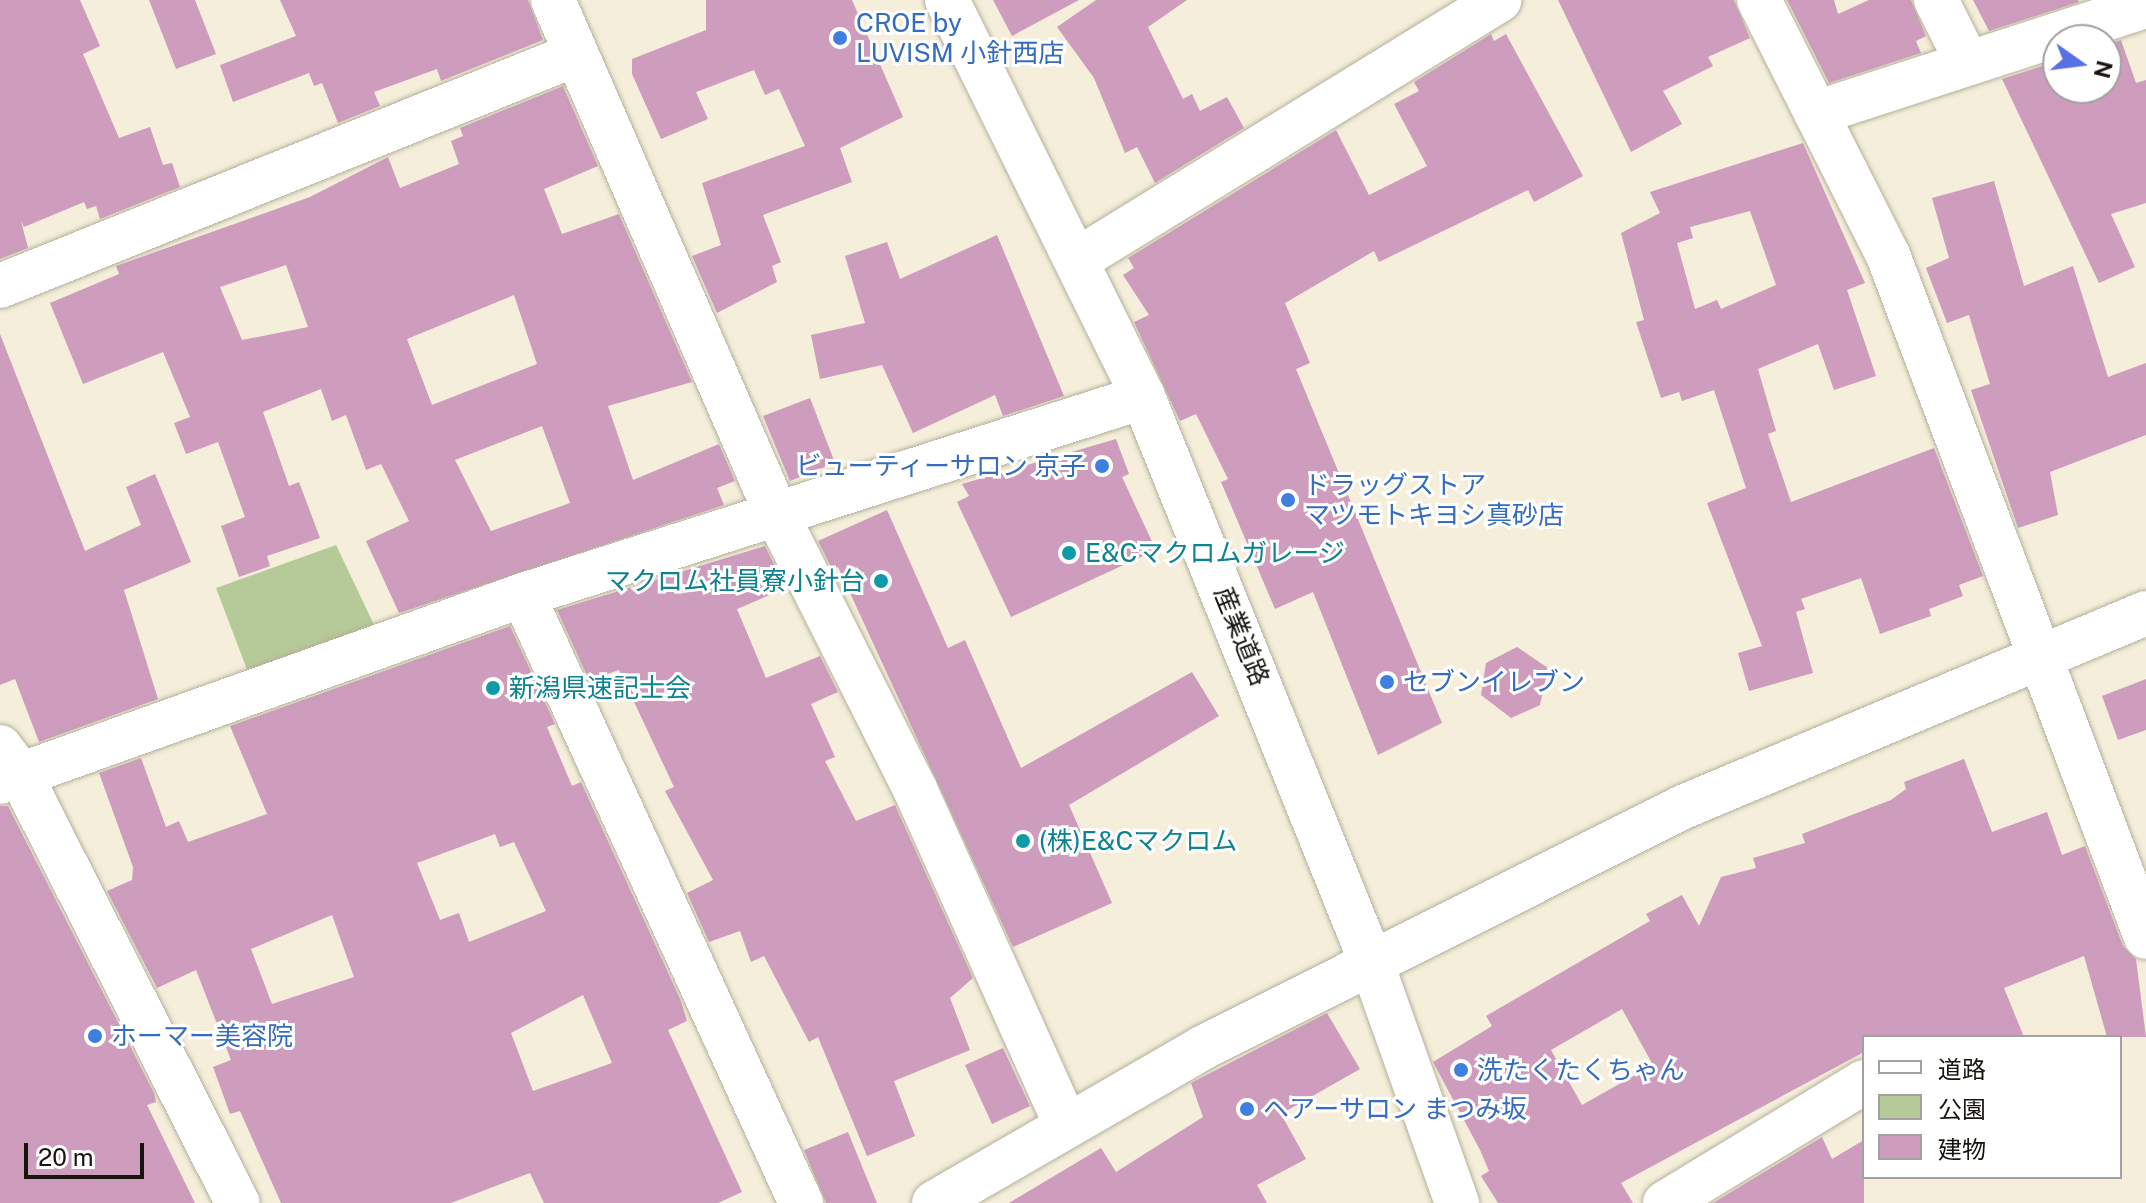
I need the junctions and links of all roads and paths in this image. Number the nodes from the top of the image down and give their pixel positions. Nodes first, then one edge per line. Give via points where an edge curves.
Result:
1 (553, 0) edge
2 (947, 0) edge
3 (1499, 0) edge
4 (1759, 0) edge
5 (1936, 0) edge
6 (2146, 6) edge
7 (574, 55) junction
8 (1967, 62) junction
9 (1816, 113) junction
10 (1077, 260) junction
11 (0, 286) edge
12 (1143, 397) junction
13 (776, 513) junction
14 (523, 595) junction
15 (2146, 613) edge
16 (2042, 654) junction
17 (6, 767) edge
18 (2146, 937) edge
19 (1372, 964) junction
20 (1862, 1083) edge
21 (1066, 1125) junction
22 (238, 1203) edge
23 (801, 1203) edge
24 (934, 1203) edge
25 (1457, 1203) edge
26 (1665, 1203) edge

1 - 7 street
2 - 10 street, 産業道路
3 - 10 street
4 - 9 street
5 - 8 street
6 - 8 street
7 - 11 street
7 - 13 street
8 - 9 street
9 - 16 street via 1888,255
10 - 12 street, 産業道路
12 - 13 street
12 - 19 street, 産業道路
13 - 14 street
13 - 21 street via 915,789
14 - 17 street
14 - 23 street
15 - 16 street
16 - 18 street
16 - 19 street via 1683,807
17 - 22 street
19 - 21 street
19 - 25 street, 産業道路
20 - 26 street
21 - 24 street

